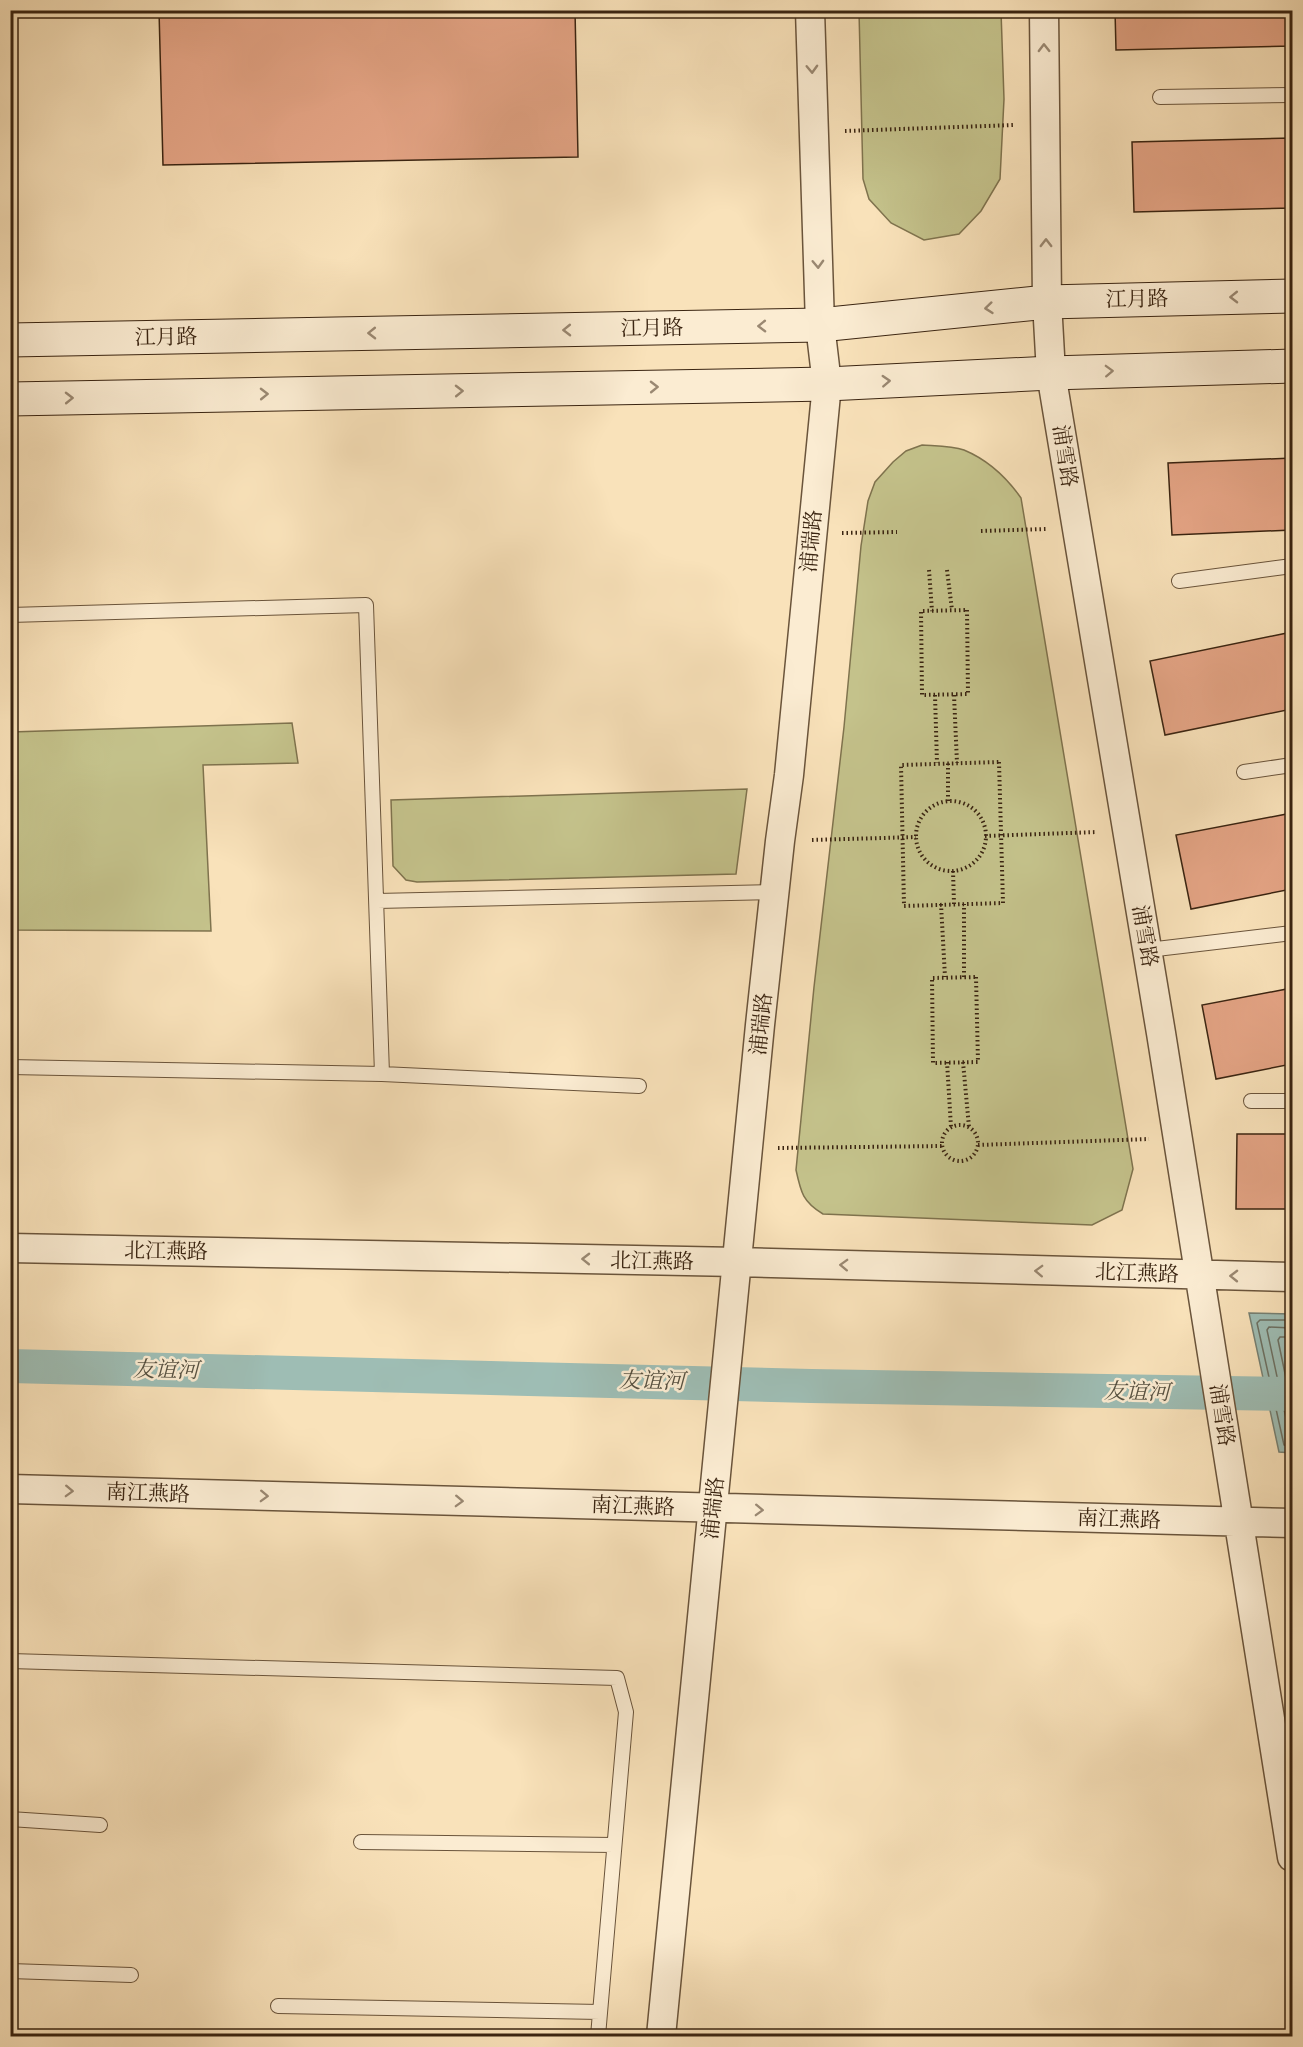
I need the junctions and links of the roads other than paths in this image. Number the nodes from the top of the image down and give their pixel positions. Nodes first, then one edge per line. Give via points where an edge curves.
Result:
1 (810, 10) edge
2 (1044, 10) edge
3 (1293, 95) edge
4 (1160, 97) dead end
5 (1293, 296) edge
6 (1047, 302) junction
7 (820, 325) junction
8 (10, 340) edge
9 (1293, 366) edge
10 (1051, 373) junction
11 (827, 384) junction
12 (10, 399) edge
13 (1293, 566) edge
14 (1179, 581) dead end
15 (10, 615) edge
16 (1293, 765) edge
17 (1244, 772) dead end
18 (774, 892) junction
19 (377, 901) junction
20 (1293, 933) edge
21 (1148, 950) junction
22 (10, 1067) edge
23 (382, 1074) junction
24 (639, 1086) dead end
25 (1251, 1101) dead end
26 (1293, 1101) edge
27 (10, 1248) edge
28 (737, 1262) junction
29 (1200, 1275) junction
30 (1293, 1277) edge
31 (10, 1489) edge
32 (713, 1509) junction
33 (1239, 1523) junction
34 (1293, 1523) edge
35 (10, 1661) edge
36 (10, 1819) edge
37 (100, 1825) dead end
38 (361, 1842) dead end
39 (614, 1845) junction
40 (1293, 1857) edge
41 (10, 1971) edge
42 (131, 1976) dead end
43 (278, 2006) dead end
44 (600, 2012) junction
45 (598, 2037) edge
46 (661, 2037) edge

1 -> 7 street, 浦瑞路
6 -> 2 street, 浦雪路
3 - 4 lane
5 -> 6 street, 江月路
6 -> 7 street, 江月路
6 - 10 street, 浦雪路
7 -> 8 street, 江月路
7 - 11 street, 浦瑞路
10 -> 9 street
11 -> 10 street
10 - 21 street, 浦雪路
12 -> 11 street
11 - 18 street, 浦瑞路
13 - 14 lane
15 - 19 lane via 366,605
16 - 17 lane
18 - 19 lane
18 - 28 street, 浦瑞路
19 - 23 lane
20 - 21 lane
21 - 29 street, 浦雪路
22 - 23 lane
23 - 24 lane
25 - 26 lane
28 -> 27 street, 北江燕路
29 -> 28 street, 北江燕路
28 - 32 street, 浦瑞路
30 -> 29 street, 北江燕路
29 - 33 street, 浦雪路
31 -> 32 street, 南江燕路
32 -> 33 street, 南江燕路
32 - 46 street, 浦瑞路
33 - 34 street, 南江燕路
33 - 40 street, 浦雪路
35 - 39 lane via 617,1678 626,1712
36 - 37 lane
38 - 39 lane
39 - 44 lane
41 - 42 lane
43 - 44 lane
44 - 45 lane

